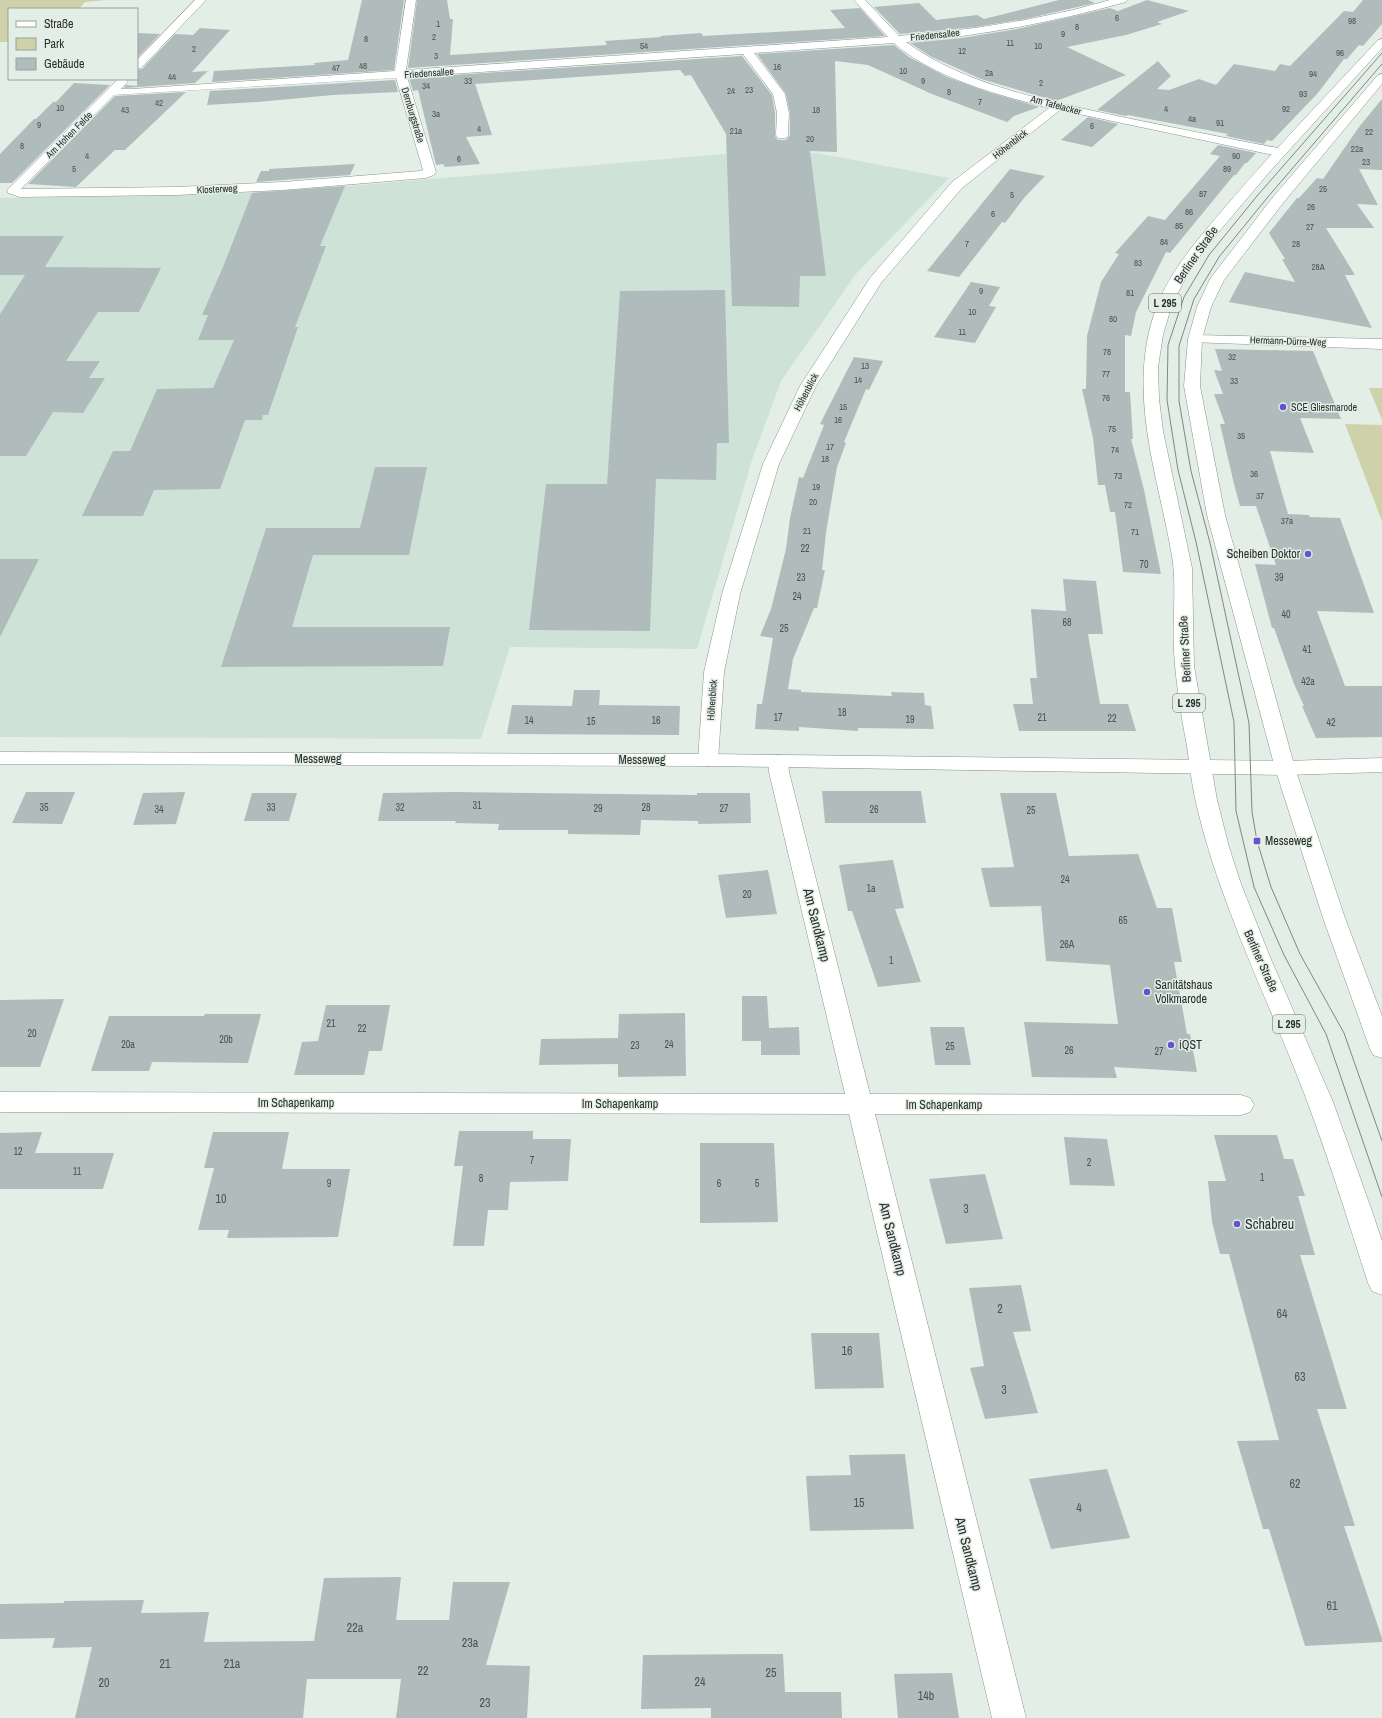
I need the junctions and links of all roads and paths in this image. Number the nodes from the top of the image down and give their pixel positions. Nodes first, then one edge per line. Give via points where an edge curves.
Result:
1 (201, 0) edge
2 (411, 0) edge
3 (859, 0) edge
4 (1122, 0) edge
5 (896, 39) junction
6 (1382, 42) edge
7 (746, 50) junction
8 (138, 65) edge
9 (401, 75) junction
10 (1382, 77) edge
11 (124, 80) edge
12 (112, 92) junction
13 (1057, 107) junction
14 (782, 135) dead end
15 (1278, 152) junction
16 (421, 175) joint
17 (13, 190) joint
18 (1195, 339) junction
19 (1382, 344) edge
20 (0, 758) edge
21 (708, 760) junction
22 (778, 761) junction
23 (1382, 765) edge
24 (1198, 766) junction
25 (1285, 768) junction
26 (1382, 1049) edge
27 (0, 1102) edge
28 (861, 1105) junction
29 (1241, 1105) dead end
30 (1382, 1283) edge
31 (1009, 1718) edge

1 - 8 street
2 - 9 street, Dernburgstraße
3 - 5 street, Am Tafelacker
4 - 5 street, Friedensallee via 1038,21
5 - 7 street, Friedensallee
5 - 13 street, Am Tafelacker via 918,55 963,76
6 - 15 street, Berliner Straße / L 295
7 - 9 street, Friedensallee
7 - 14 street via 779,94 783,113
9 - 12 street, Friedensallee
9 - 16 street, Dernburgstraße via 430,172
10 - 18 street via 1278,200 1217,279 1204,307
11 - 12 street, Am Hohen Felde
12 - 17 street, Am Hohen Felde
13 - 15 street, Am Tafelacker
13 - 21 street, Höhenblick via 957,185 875,280 808,386 771,464 731,594 714,672
15 - 24 street, Berliner Straße / L 295 via 1180,274 1164,304 1154,338 1150,377 1152,414 1160,465 1182,563 1185,588 1183,639 1188,699
16 - 17 street, Klosterweg via 283,186 160,192 20,193
18 - 19 street, Hermann-Dürre-Weg
18 - 25 street via 1192,386 1216,515
20 - 21 street, Messeweg
21 - 22 street, Messeweg
22 - 24 street, Messeweg
22 - 28 street, Am Sandkamp
23 - 25 street, Messeweg
24 - 25 street, Messeweg
24 - 30 street, Berliner Straße / L 295 via 1214,833 1238,909 1321,1104
25 - 26 street via 1334,918
27 - 28 street, Im Schapenkamp
28 - 29 street, Im Schapenkamp
28 - 31 street, Am Sandkamp

